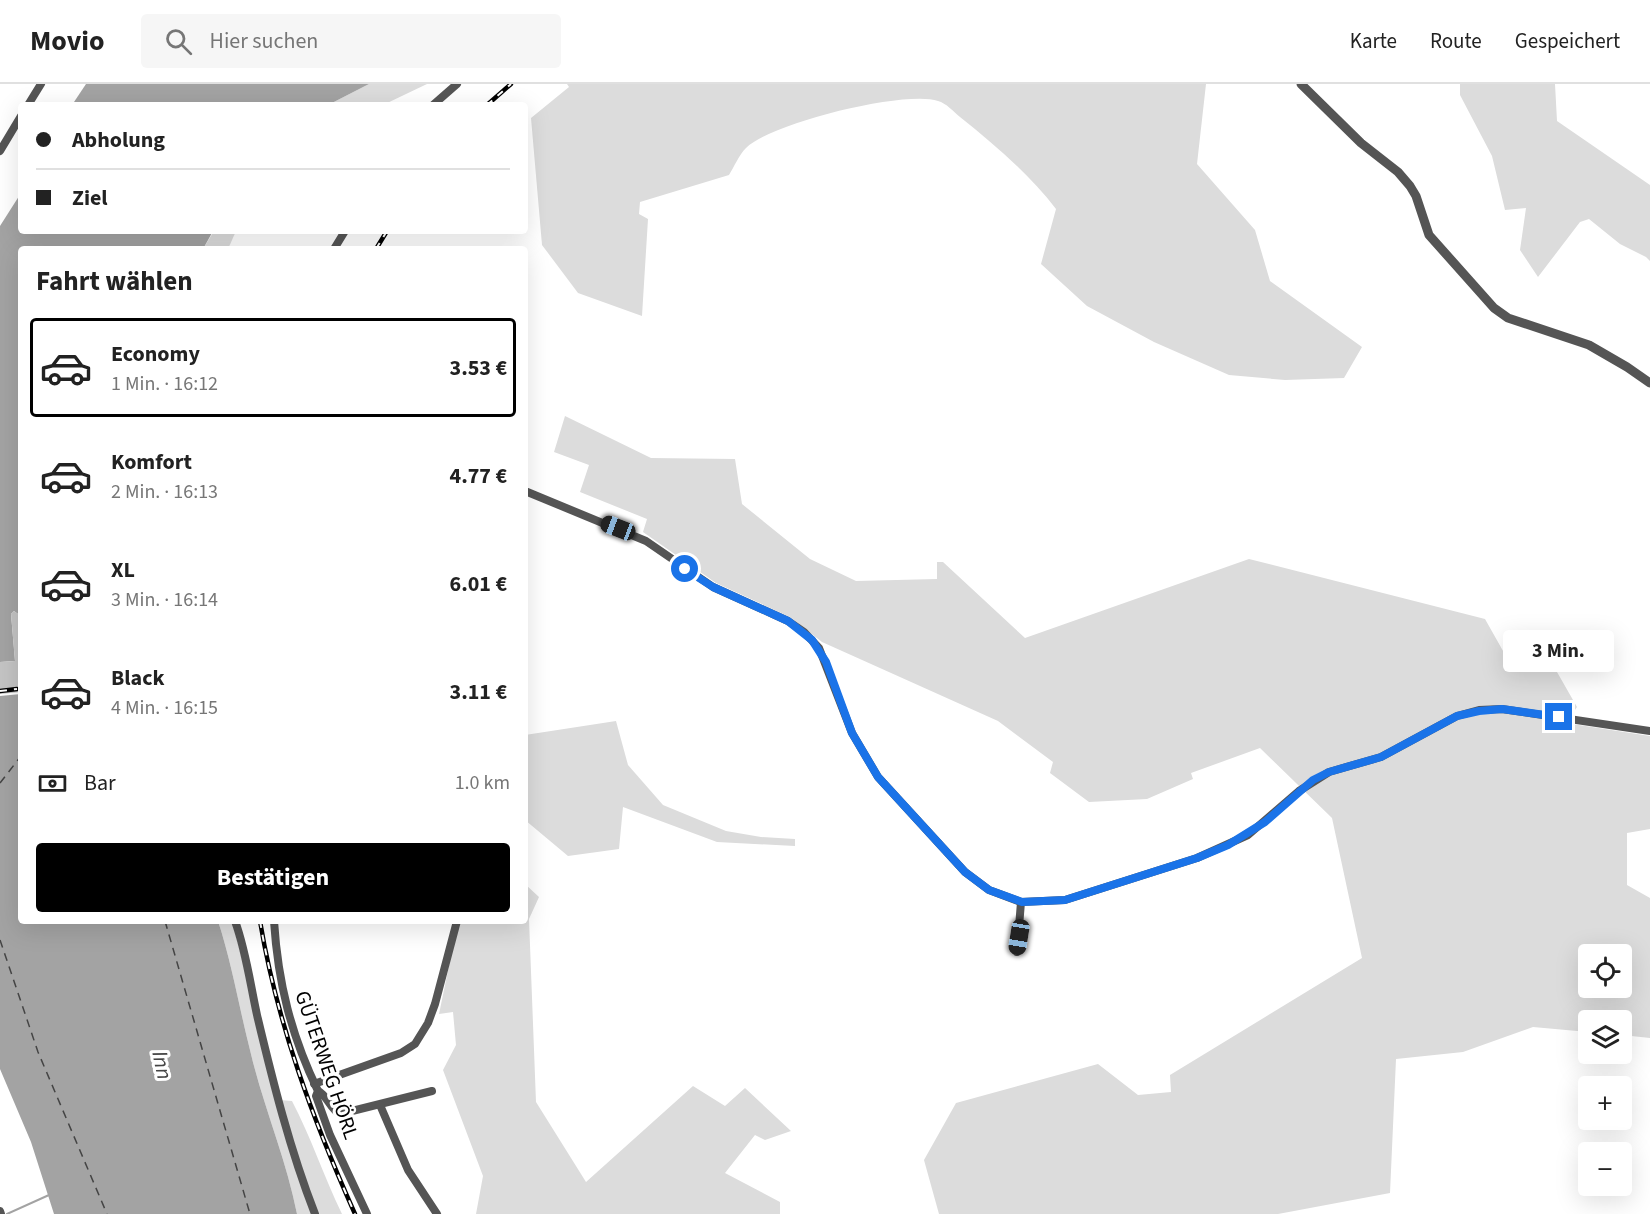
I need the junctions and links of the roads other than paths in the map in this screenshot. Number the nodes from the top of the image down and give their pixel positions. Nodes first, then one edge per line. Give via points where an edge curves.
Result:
1 (41, 84) edge
2 (457, 84) edge
3 (1301, 84) edge
4 (30, 102) edge
5 (436, 102) edge
6 (18, 121) edge
7 (0, 151) edge
8 (1650, 383) edge
9 (528, 492) edge
10 (1650, 731) edge
11 (1022, 902) junction
12 (236, 924) edge
13 (274, 924) edge
14 (456, 924) edge
15 (1017, 952) dead end
16 (316, 1088) junction
17 (432, 1092) dead end
18 (380, 1105) junction
19 (315, 1214) edge
20 (367, 1214) edge
21 (437, 1214) edge

1 - 4 street
2 - 5 street
3 - 8 street via 1398,172 1416,196 1429,235 1494,308 1508,318 1589,345
6 - 7 street
9 - 11 street via 646,541 713,587 804,632 819,648 852,733 878,777 965,872 989,890
10 - 11 street via 1502,709 1457,716 1381,757 1313,780 1265,822 1228,845 1065,900
11 - 15 street
12 - 19 street via 294,1152
13 - 16 street, GÜTERWEG HÖRL via 288,1014
14 - 16 street via 429,1023 414,1044 402,1053
16 - 18 street via 340,1114
16 - 20 street, GÜTERWEG HÖRL via 330,1135
17 - 18 street
18 - 21 street via 408,1170

